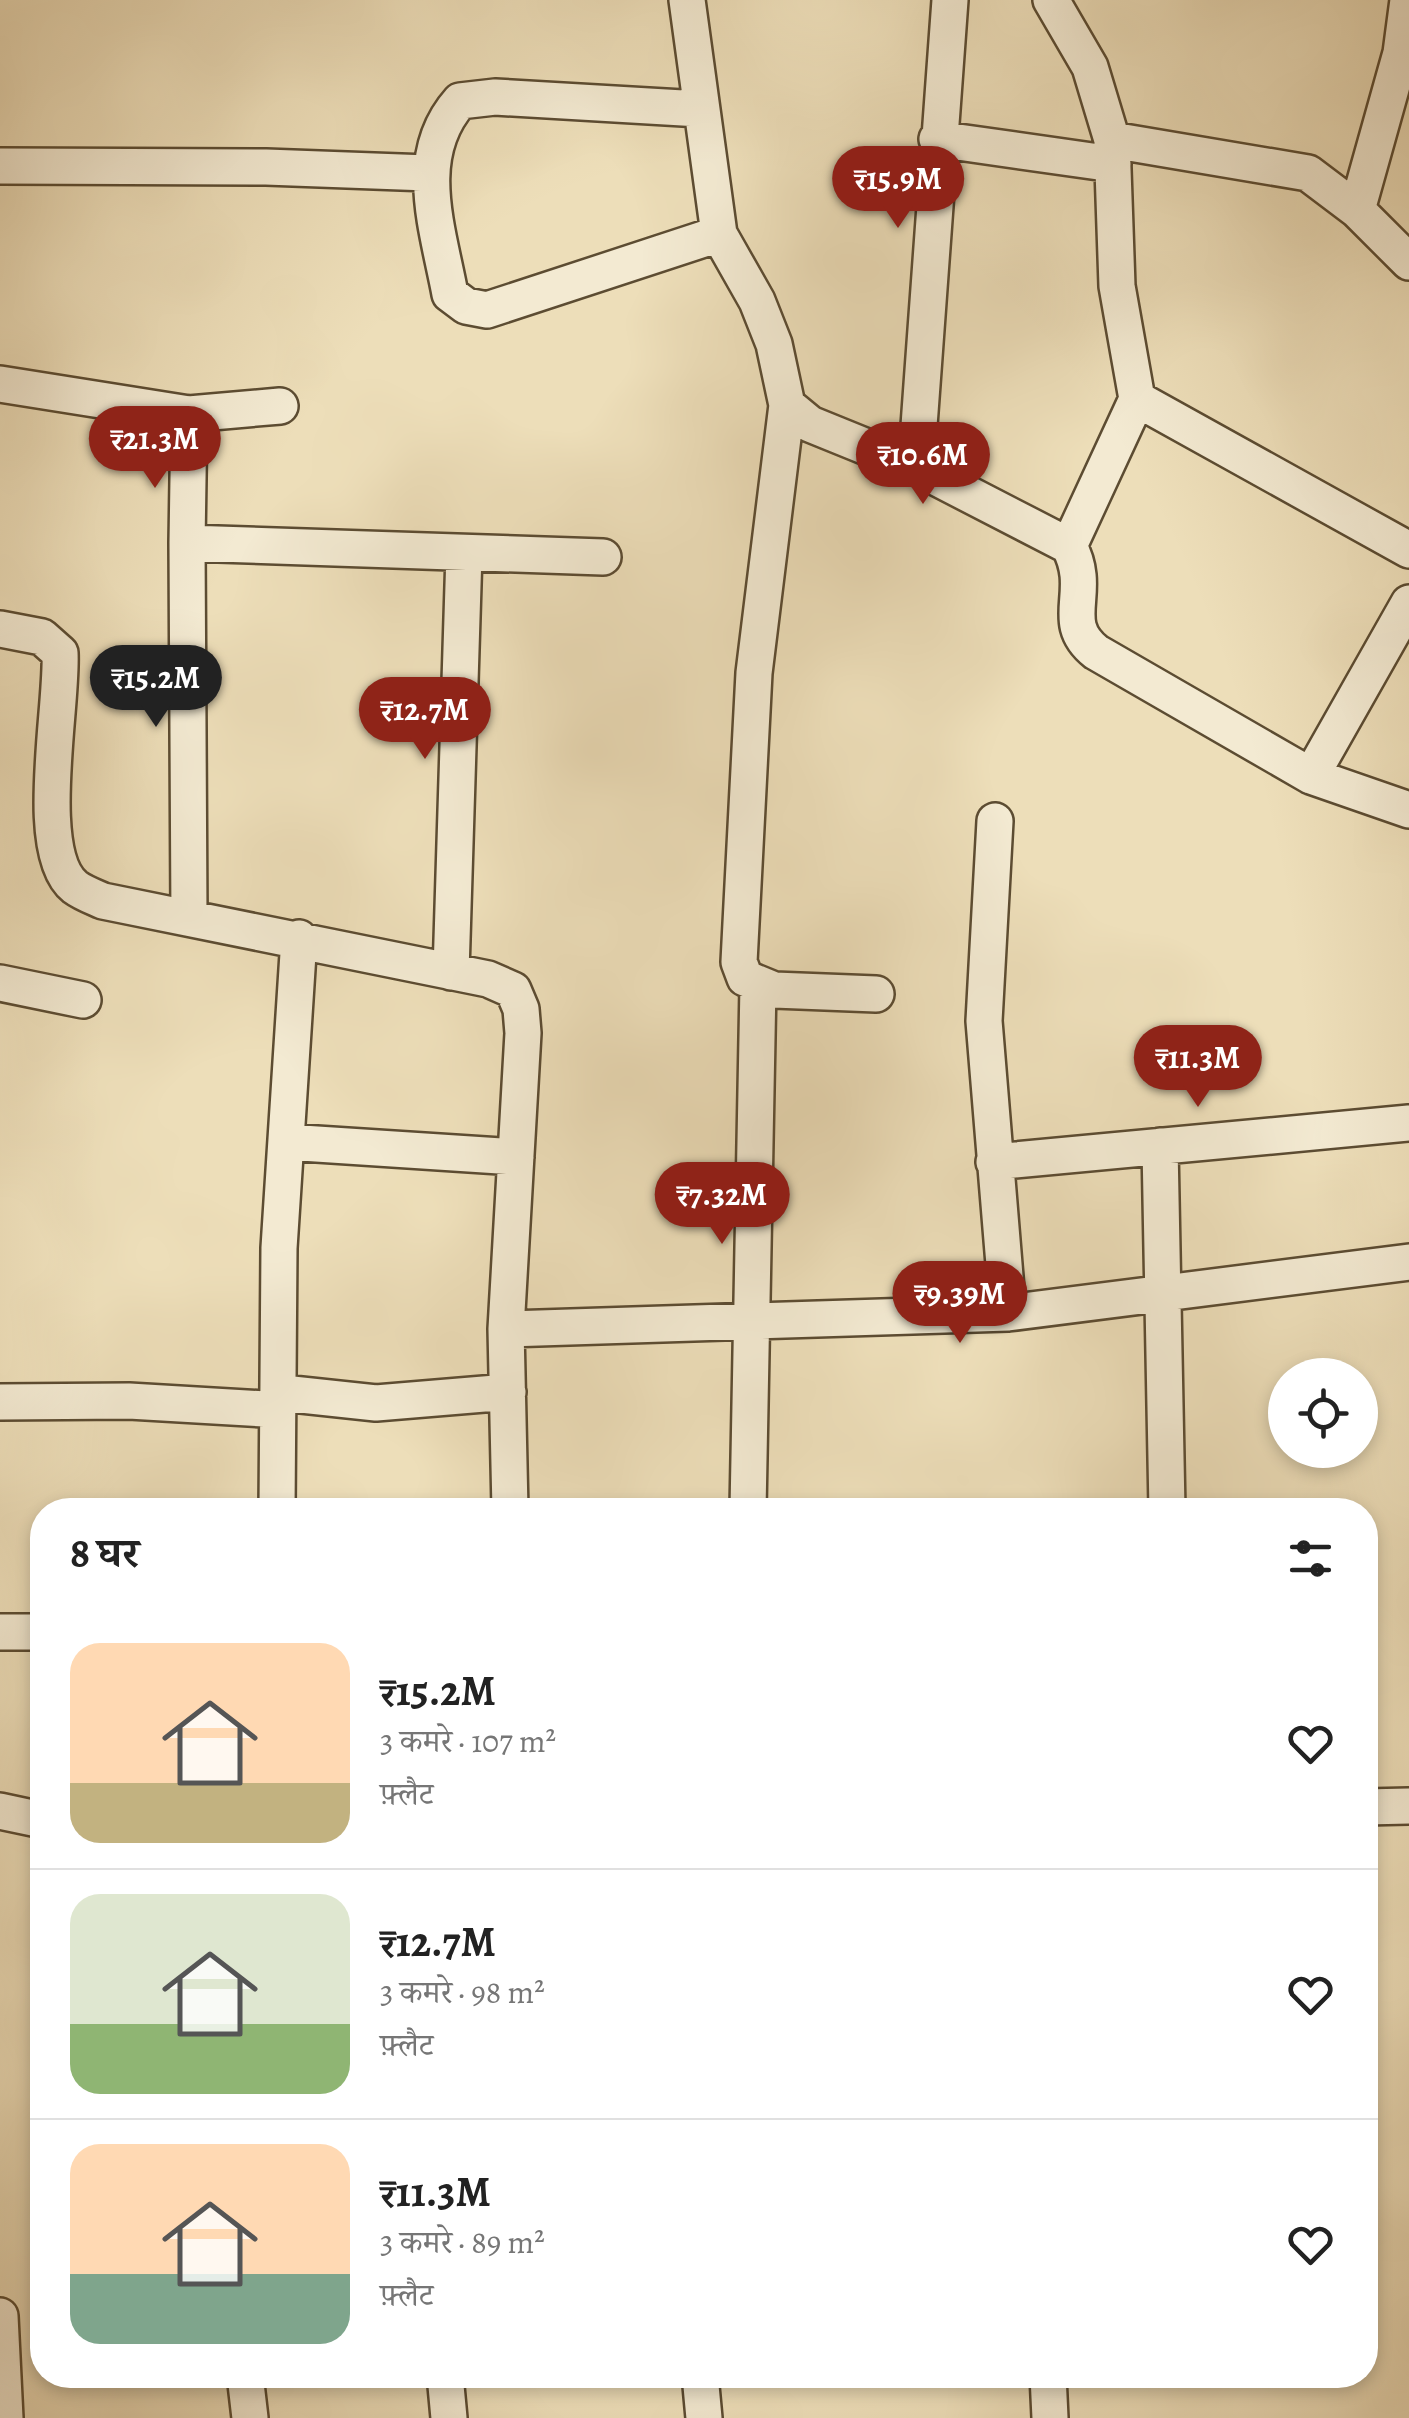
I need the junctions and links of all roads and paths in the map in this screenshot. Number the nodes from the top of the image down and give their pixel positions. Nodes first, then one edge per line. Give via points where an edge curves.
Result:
1 (687, 0) edge
2 (950, 0) edge
3 (1052, 0) edge
4 (1408, 0) edge
5 (700, 109) junction
6 (938, 140) junction
7 (1113, 152) junction
8 (0, 166) edge
9 (428, 173) junction
10 (1357, 210) junction
11 (719, 234) junction
12 (1409, 262) edge
13 (0, 384) edge
14 (1136, 399) junction
15 (787, 405) junction
16 (280, 406) dead end
17 (188, 414) junction
18 (916, 467) junction
19 (187, 542) junction
20 (1069, 546) junction
21 (1409, 550) edge
22 (464, 553) junction
23 (603, 558) dead end
24 (1409, 603) edge
25 (0, 628) edge
26 (1311, 776) junction
27 (1409, 810) edge
28 (995, 821) dead end
29 (189, 918) junction
30 (299, 938) junction
31 (451, 972) junction
32 (0, 983) edge
33 (758, 985) junction
34 (876, 994) dead end
35 (83, 1000) dead end
36 (1409, 1123) edge
37 (286, 1142) junction
38 (1160, 1146) junction
39 (516, 1157) junction
40 (994, 1162) junction
41 (1409, 1262) edge
42 (1166, 1294) junction
43 (1008, 1313) junction
44 (754, 1318) junction
45 (506, 1329) junction
46 (508, 1392) junction
47 (0, 1402) edge
48 (275, 1404) junction
49 (277, 1498) edge
50 (510, 1498) edge
51 (748, 1498) edge
52 (1168, 1498) edge
53 (0, 1632) edge
54 (30, 1632) edge
55 (1409, 1806) edge
56 (1378, 1807) edge
57 (0, 1810) edge
58 (30, 1817) edge
59 (0, 2316) edge
60 (247, 2388) edge
61 (446, 2388) edge
62 (701, 2388) edge
63 (1049, 2388) edge
64 (6, 2418) edge
65 (250, 2418) edge
66 (449, 2418) edge
67 (704, 2418) edge
68 (1050, 2418) edge

1 - 5 street
2 - 6 street
3 - 7 street via 1090,66
4 - 10 street
5 - 9 street via 460,101 442,120
5 - 11 street
6 - 7 street
6 - 18 street
7 - 10 street via 1308,174
7 - 14 street via 1117,286
8 - 9 street
9 - 11 street via 450,294 466,306 487,310
10 - 12 street
11 - 15 street via 768,329
13 - 17 street
14 - 20 street
14 - 21 street
15 - 18 street via 810,424
15 - 33 street via 754,673 742,881 739,962 744,978
16 - 17 street
17 - 19 street
18 - 20 street
19 - 22 street
19 - 29 street
20 - 26 street via 1080,567 1081,640
22 - 23 street
22 - 31 street
24 - 26 street
25 - 29 street via 42,637 60,652 51,771 63,872 103,902
26 - 27 street
28 - 40 street via 984,1020
29 - 30 street
30 - 31 street
30 - 37 street
31 - 39 street via 513,990 522,1009
32 - 35 street
33 - 34 street
33 - 44 street
36 - 38 street
37 - 39 street
37 - 48 street
38 - 40 street
38 - 42 street
39 - 45 street
40 - 43 street
41 - 42 street
42 - 43 street
42 - 52 street
43 - 44 street
44 - 45 street
44 - 51 street
45 - 46 street
46 - 48 street via 376,1402 292,1394
46 - 50 street
47 - 48 street via 128,1400 265,1409
48 - 49 street
53 - 54 street
55 - 56 street
57 - 58 street
59 - 64 street
60 - 65 street
61 - 66 street
62 - 67 street
63 - 68 street

